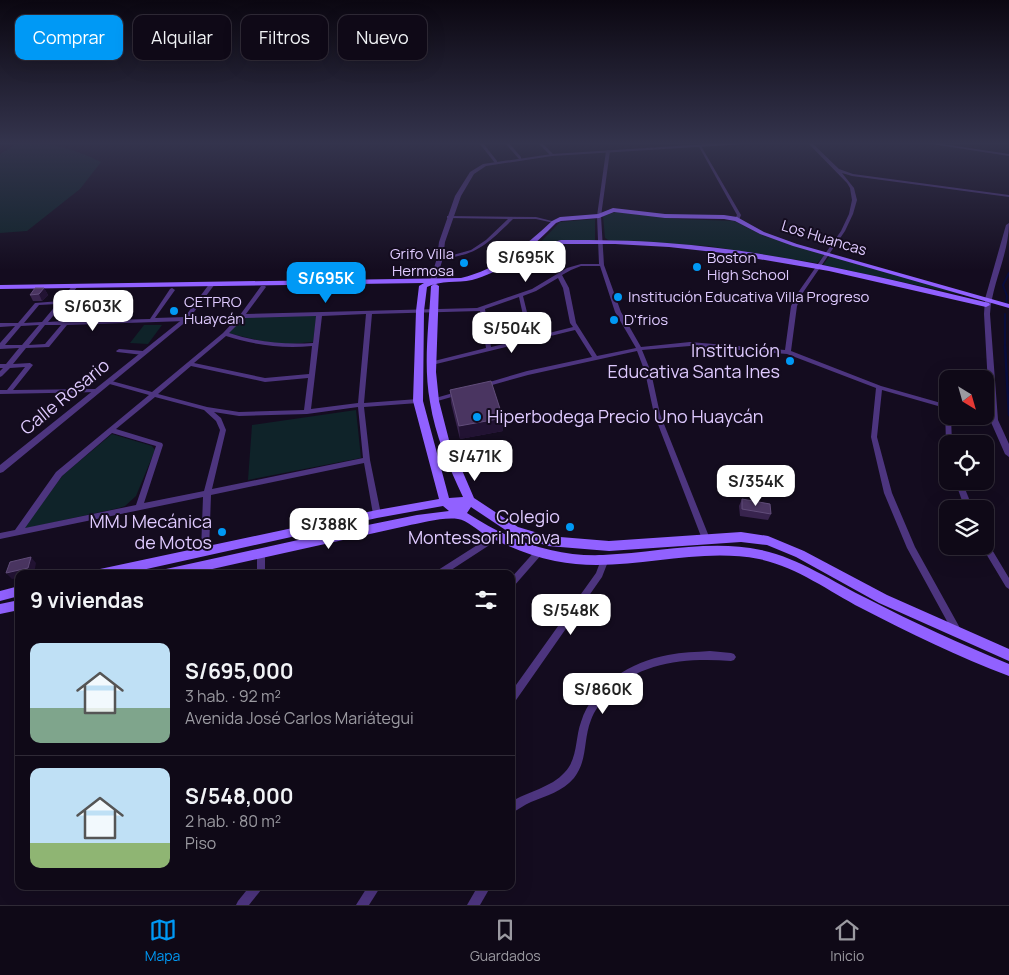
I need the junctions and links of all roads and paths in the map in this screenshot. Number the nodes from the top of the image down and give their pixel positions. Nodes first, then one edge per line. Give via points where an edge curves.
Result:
1 (465, 185) edge
2 (603, 185) edge
3 (722, 185) edge
4 (849, 185) edge
5 (929, 185) edge
6 (1009, 196) edge
7 (599, 216) junction
8 (450, 217) junction
9 (512, 218) junction
10 (737, 219) junction
11 (554, 222) junction
12 (1009, 225) edge
13 (599, 242) junction
14 (827, 254) junction
15 (440, 258) junction
16 (602, 265) junction
17 (820, 266) junction
18 (560, 276) junction
19 (434, 283) junction
20 (210, 286) junction
21 (423, 286) junction
22 (263, 287) junction
23 (73, 288) junction
24 (1, 289) edge
25 (172, 290) junction
26 (521, 296) junction
27 (61, 301) junction
28 (988, 302) junction
29 (1009, 306) edge
30 (482, 308) junction
31 (434, 310) junction
32 (420, 311) junction
33 (369, 312) junction
34 (1009, 312) edge
35 (319, 314) junction
36 (242, 316) junction
37 (186, 319) junction
38 (152, 320) junction
39 (42, 324) junction
40 (64, 324) junction
41 (0, 325) edge
42 (18, 325) junction
43 (576, 328) junction
44 (225, 334) junction
45 (531, 339) junction
46 (315, 344) junction
47 (0, 347) edge
48 (22, 348) junction
49 (639, 348) junction
50 (489, 349) junction
51 (119, 351) dead end
52 (788, 352) junction
53 (143, 353) junction
54 (595, 358) junction
55 (432, 363) junction
56 (189, 364) junction
57 (0, 366) edge
58 (7, 366) junction
59 (991, 370) edge
60 (0, 374) edge
61 (311, 376) junction
62 (108, 382) junction
63 (480, 387) edge
64 (878, 388) junction
65 (471, 389) edge
66 (97, 391) junction
67 (0, 392) edge
68 (9, 392) junction
69 (152, 393) junction
70 (434, 400) junction
71 (418, 401) junction
72 (361, 405) junction
73 (939, 405) edge
74 (206, 409) junction
75 (307, 412) junction
76 (994, 420) edge
77 (111, 430) junction
78 (1009, 454) edge
79 (366, 460) junction
80 (0, 470) edge
81 (207, 494) junction
82 (445, 502) junction
83 (470, 502) junction
84 (139, 507) junction
85 (377, 514) junction
86 (460, 515) junction
87 (18, 532) junction
88 (320, 532) junction
89 (494, 534) junction
90 (0, 536) edge
91 (706, 539) junction
92 (205, 551) junction
93 (539, 552) junction
94 (261, 554) junction
95 (991, 555) edge
96 (605, 559) junction
97 (118, 570) edge
98 (185, 570) edge
99 (261, 570) edge
100 (444, 570) edge
101 (515, 579) edge
102 (1009, 585) edge
103 (15, 593) edge
104 (0, 596) edge
105 (15, 606) edge
106 (0, 609) edge
107 (958, 633) junction
108 (1009, 655) edge
109 (731, 657) dead end
110 (1009, 670) edge
111 (515, 694) edge
112 (515, 805) edge
113 (254, 890) edge
114 (373, 890) edge
115 (482, 890) edge
116 (242, 905) edge
117 (362, 905) edge
118 (473, 905) edge

1 - 8 street
2 - 7 street
3 - 10 street via 739,215
4 - 14 street via 854,206 844,229
5 - 6 street
7 - 10 main road via 613,210
7 - 11 main road
7 - 13 street
8 - 9 street
8 - 15 street
9 - 11 street
9 - 15 street via 470,254
10 - 14 main road, Los Huancas via 778,239
11 - 19 main road via 512,260 483,275
12 - 28 street
13 - 16 street
13 - 17 main road via 683,246
13 - 19 main road via 550,244 488,278 454,285
14 - 17 street
14 - 28 main road, Los Huancas
15 - 19 street
16 - 18 street via 581,264
16 - 49 street via 618,312
17 - 28 main road
17 - 52 street via 794,306
18 - 26 street
18 - 43 street
19 - 20 main road
19 - 21 main road
19 - 31 main road
20 - 22 main road
20 - 23 main road
20 - 25 main road
20 - 37 street, Calle Rosario
21 - 22 main road
21 - 32 main road
22 - 36 street
23 - 24 main road
23 - 25 main road
23 - 27 street
25 - 38 street
26 - 30 street
26 - 45 street
27 - 39 street
27 - 40 street via 82,301
27 - 42 street via 37,304
28 - 29 main road
28 - 34 main road
28 - 59 street
30 - 31 street
30 - 50 street
31 - 32 street
31 - 55 main road
32 - 33 street
32 - 71 main road
33 - 35 street
33 - 72 street
35 - 36 street
35 - 46 street
36 - 44 street
37 - 38 street
37 - 53 street, Calle Rosario
38 - 40 street
39 - 40 street
39 - 42 street
39 - 48 street
40 - 48 street via 47,346
41 - 42 street
42 - 47 street
43 - 45 street
43 - 54 street
44 - 46 street via 280,347
44 - 56 street
45 - 50 street
46 - 61 street
47 - 48 street
48 - 58 street
49 - 52 street via 690,344
49 - 54 street
49 - 91 street via 658,414
50 - 55 street
51 - 53 street
52 - 64 street
53 - 62 street, Calle Rosario
54 - 63 street
55 - 70 main road
56 - 61 street via 265,380
56 - 69 street
57 - 58 street
58 - 60 street
58 - 68 street via 30,365
61 - 75 street
62 - 66 street, Calle Rosario
62 - 69 street
64 - 73 street
64 - 107 street via 874,438 888,493 911,548
65 - 70 street
66 - 68 street
66 - 80 street, Calle Rosario
67 - 68 street
69 - 74 street
69 - 77 street
70 - 83 main road via 457,475
71 - 72 street
71 - 82 main road
72 - 75 street
72 - 79 street
74 - 75 street via 239,414
74 - 81 street via 219,420 222,430
76 - 78 street
77 - 84 street via 160,444
77 - 87 street via 60,474
79 - 81 street
79 - 85 street
81 - 84 street
81 - 92 street
82 - 83 main road
82 - 85 main road
82 - 86 main road
83 - 86 main road
83 - 91 main road via 514,530 548,541 609,546
84 - 87 street
85 - 88 main road
86 - 88 main road
86 - 89 main road
87 - 90 street
88 - 92 main road
88 - 94 main road
89 - 93 main road
89 - 100 street via 485,544
91 - 107 main road via 741,537 768,541
92 - 97 main road
93 - 96 main road via 572,559
93 - 101 street
94 - 98 main road
94 - 99 street
95 - 102 street
96 - 110 main road via 673,552 746,552 769,557 918,631
96 - 111 street via 599,575
103 - 104 main road
105 - 106 main road
107 - 108 main road
109 - 112 street via 676,658 650,662 629,672 604,691 587,718 575,768 565,781
113 - 116 street
114 - 117 street
115 - 118 street

